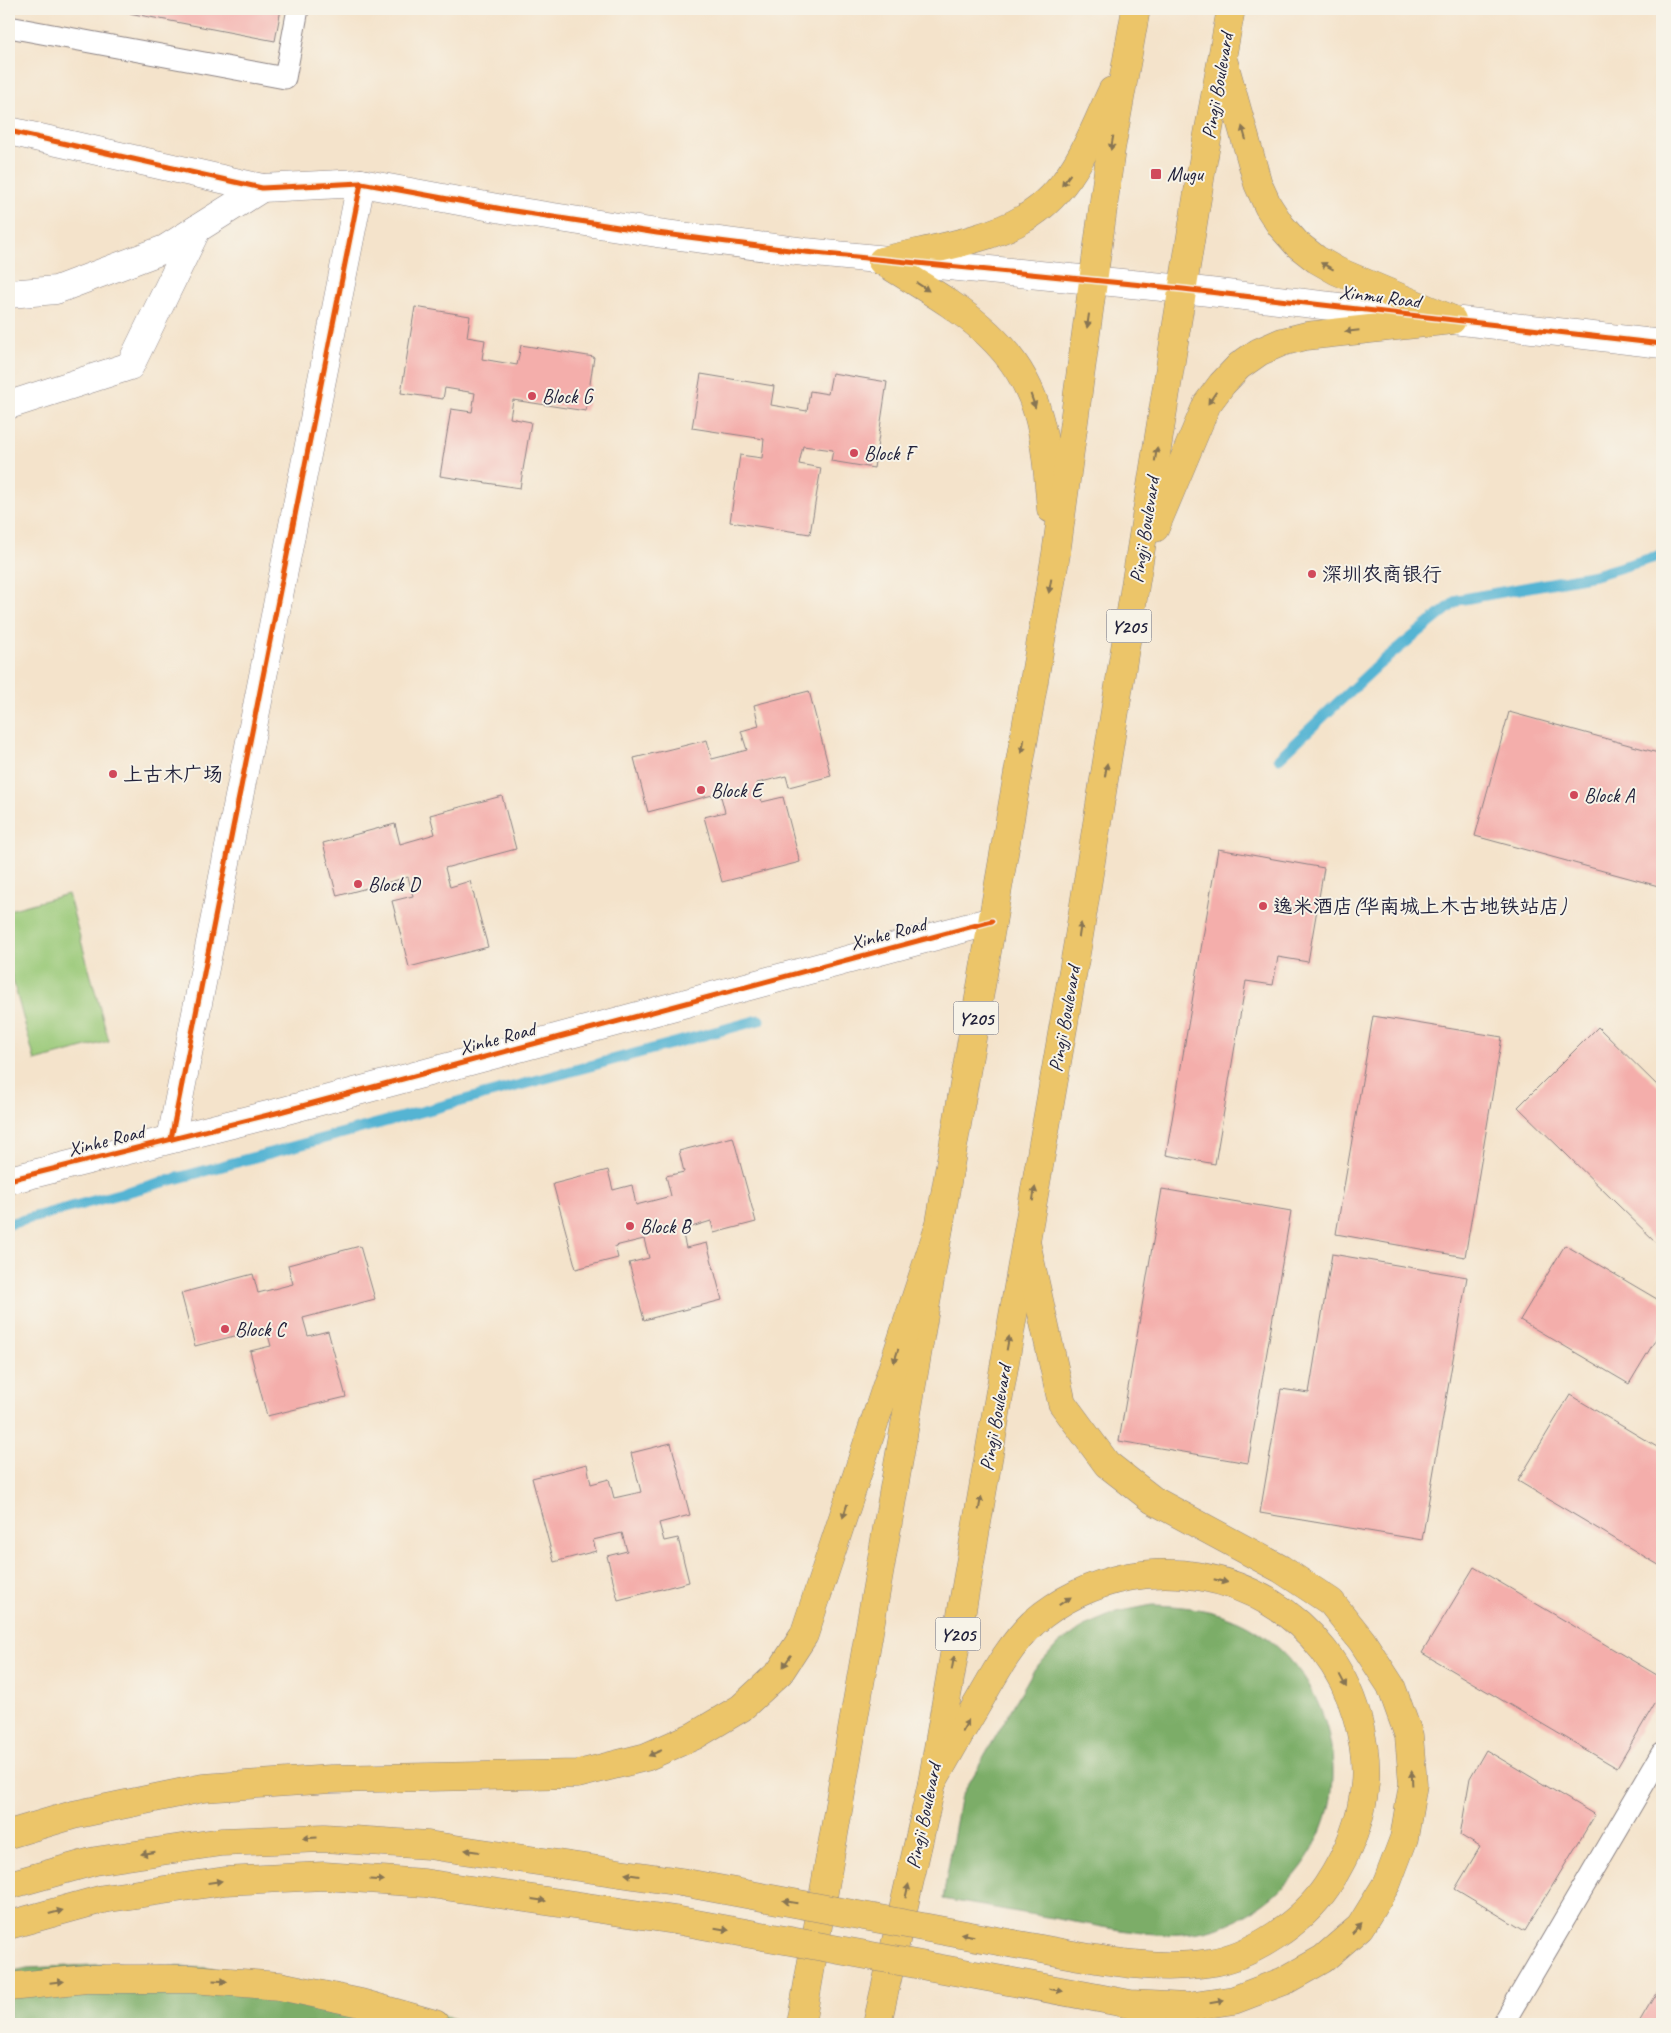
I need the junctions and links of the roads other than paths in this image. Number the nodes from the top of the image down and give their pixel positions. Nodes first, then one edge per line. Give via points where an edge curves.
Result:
1 (298, 9) edge
2 (1136, 9) edge
3 (1231, 9) edge
4 (9, 27) edge
5 (1222, 56) junction
6 (1127, 59) junction
7 (9, 130) edge
8 (361, 184) junction
9 (262, 188) junction
10 (197, 228) junction
11 (882, 260) junction
12 (1094, 279) junction
13 (1183, 289) junction
14 (9, 294) edge
15 (1452, 320) junction
16 (1662, 344) edge
17 (9, 405) edge
18 (1056, 554) junction
19 (1138, 567) junction
20 (992, 920) junction
21 (171, 1140) junction
22 (9, 1180) edge
23 (939, 1227) junction
24 (1026, 1242) junction
25 (1662, 1753) edge
26 (932, 1783) junction
27 (9, 1834) edge
28 (9, 1885) edge
29 (9, 1925) edge
30 (9, 1987) edge
31 (435, 2024) edge
32 (801, 2024) edge
33 (877, 2024) edge
34 (1503, 2024) edge

1 - 4 lane via 285,78
2 - 6 main road, Y205
3 - 5 main road, Pingji Boulevard / Y205
5 - 13 main road, Pingji Boulevard / Y205
15 -> 5 main road via 1337,271 1297,244 1281,226 1258,184
6 -> 11 main road via 1075,168 1044,204 1005,229
6 -> 12 main road, Y205
7 - 9 street
8 - 9 street, Xinmu Road
8 - 11 street, Xinmu Road via 647,232
8 - 21 street
9 - 10 street
10 - 14 street via 165,249 56,290
10 - 17 street via 130,366
11 - 12 street, Xinmu Road
11 -> 18 main road via 971,317 1014,361 1029,388 1039,418
12 - 13 street, Xinmu Road
12 -> 18 main road, Y205
13 - 15 street, Xinmu Road
19 -> 13 main road, Pingji Boulevard / Y205
15 - 16 street, Xinmu Road
15 -> 19 main road via 1306,336 1259,352 1239,366 1208,404
18 -> 20 main road, Y205
24 -> 19 main road, Pingji Boulevard / Y205
20 - 21 street, Xinhe Road
20 - 23 main road, Y205
21 - 22 street, Xinhe Road
23 -> 27 main road via 804,1635 780,1672 741,1708 694,1736 646,1757 578,1774 331,1780 202,1788 72,1815
23 - 32 main road, Y205
26 -> 24 main road, Pingji Boulevard / Y205
29 -> 24 main road, bridge via 103,1899 225,1881 324,1876 424,1883 674,1920 1130,2004 1187,2007 1234,2000 1284,1981 1323,1959 1360,1927 1387,1883 1404,1838 1413,1784 1409,1736 1391,1686 1362,1641 1331,1602 1281,1568 1152,1500 1107,1464 1062,1403
25 - 34 lane
26 -> 28 main road, bridge via 1006,1654 1034,1623 1068,1598 1107,1581 1149,1573 1192,1574 1233,1584 1272,1602 1305,1628 1332,1660 1352,1698 1363,1739 1366,1781 1358,1823 1343,1862 1319,1898 1288,1927 1252,1949 1212,1963 1170,1967 1014,1944 681,1882 428,1845 324,1838 221,1842 95,1862
33 -> 26 main road, Pingji Boulevard / Y205
30 -> 31 main road via 86,1979 192,1979 280,1986 361,2003

